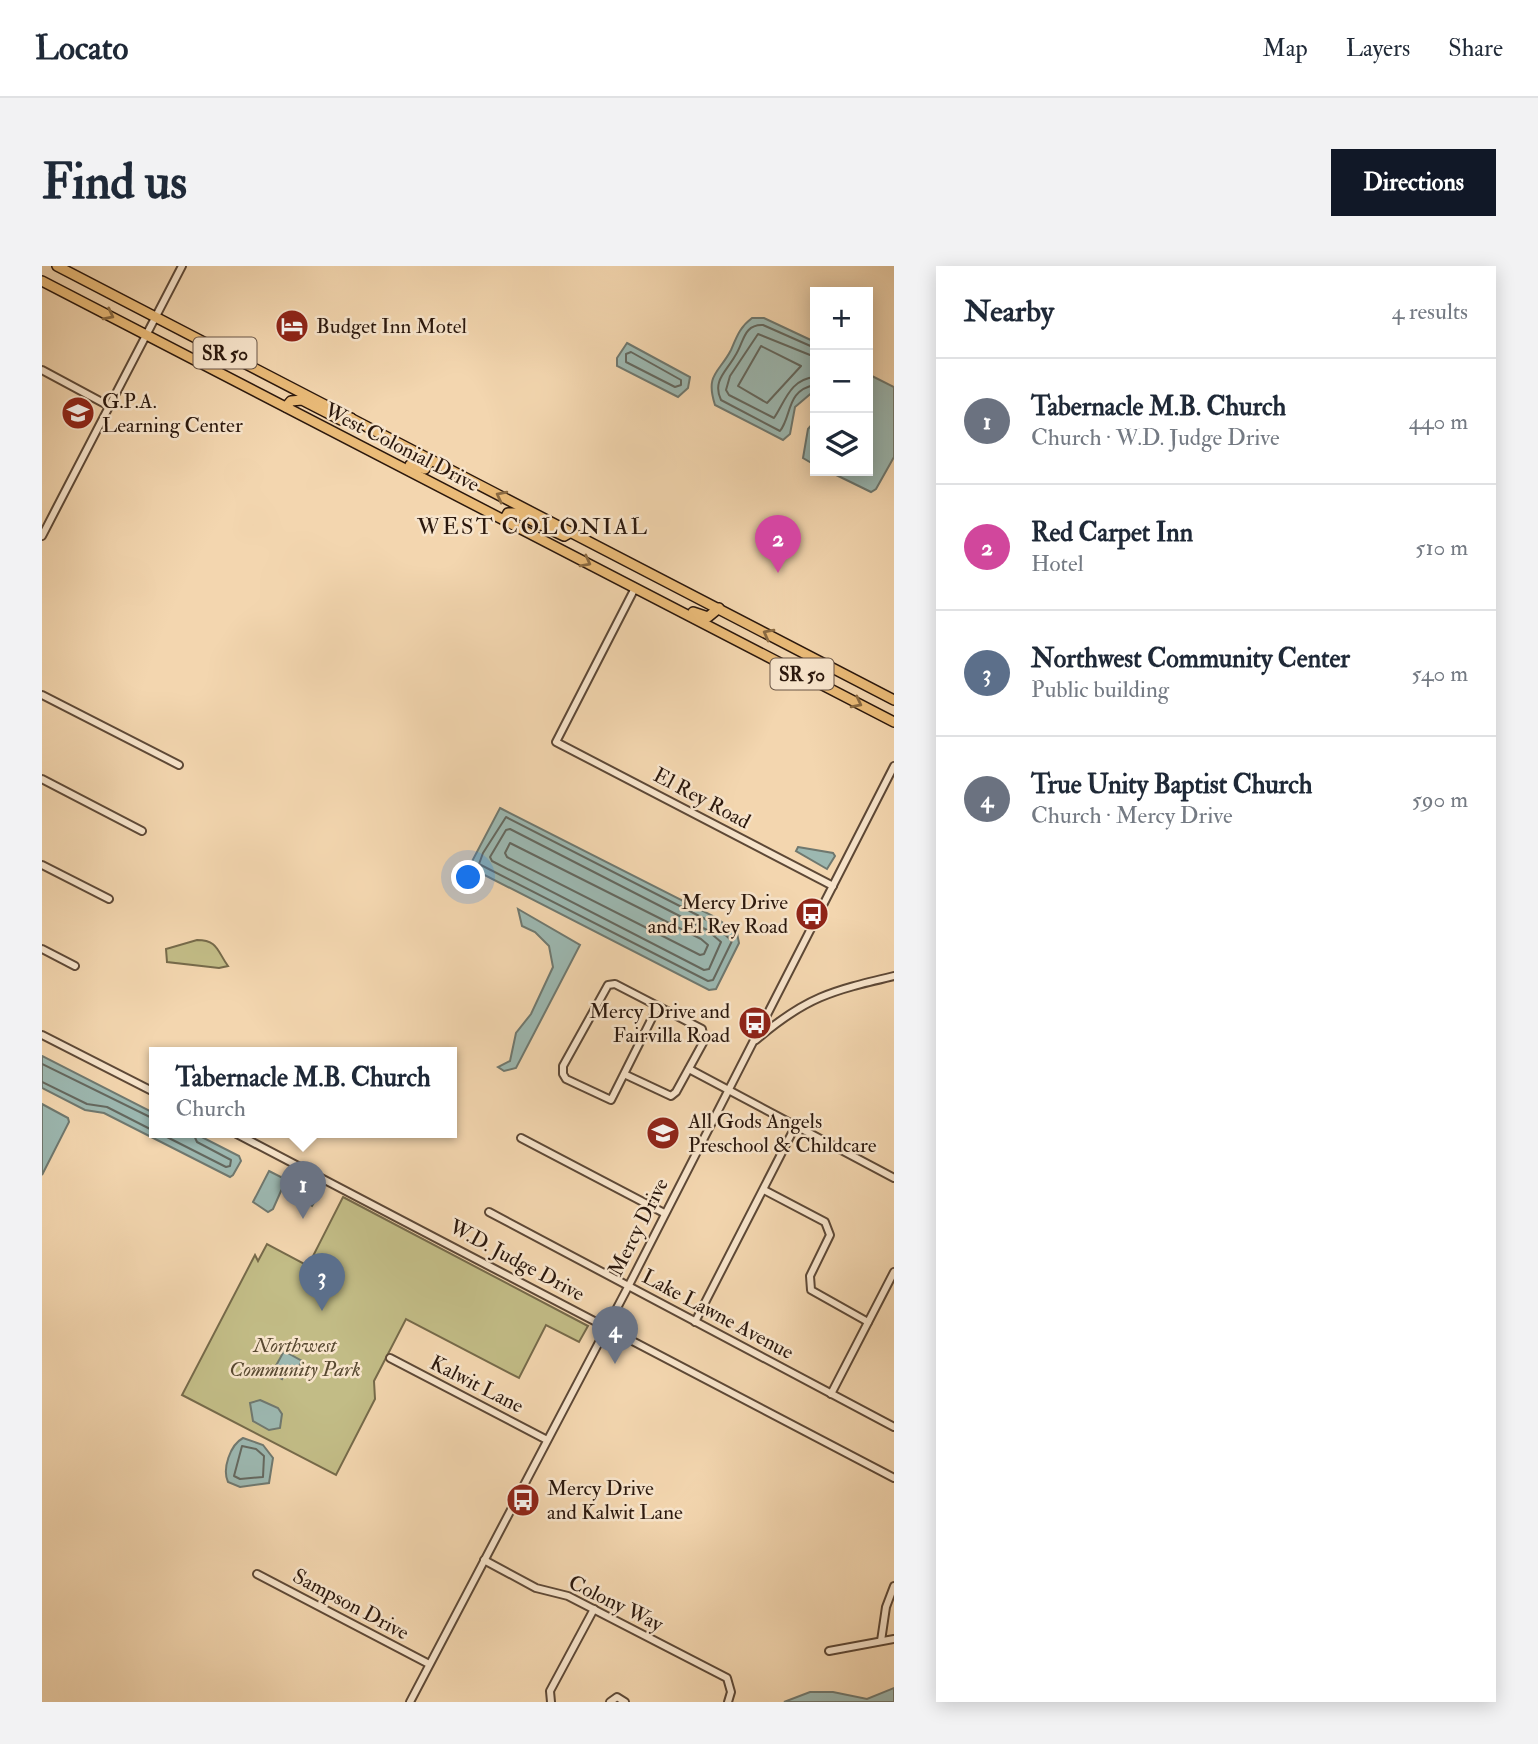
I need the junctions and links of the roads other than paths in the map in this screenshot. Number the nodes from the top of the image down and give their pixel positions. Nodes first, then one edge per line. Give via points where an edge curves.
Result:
1 (57, 266) edge
2 (181, 266) edge
3 (42, 281) edge
4 (155, 317) junction
5 (146, 335) junction
6 (44, 371) edge
7 (42, 382) edge
8 (109, 405) junction
9 (286, 407) junction
10 (351, 418) junction
11 (366, 449) junction
12 (431, 460) junction
13 (504, 520) junction
14 (571, 532) junction
15 (42, 537) edge
16 (635, 587) junction
17 (650, 595) junction
18 (719, 608) junction
19 (42, 695) edge
20 (894, 699) edge
21 (894, 722) edge
22 (178, 765) dead end
23 (894, 766) edge
24 (42, 779) edge
25 (142, 831) dead end
26 (42, 865) edge
27 (832, 886) junction
28 (109, 899) dead end
29 (42, 949) edge
30 (75, 966) dead end
31 (894, 976) edge
32 (658, 1006) junction
33 (767, 1013) junction
34 (781, 1017) junction
35 (42, 1035) edge
36 (751, 1044) junction
37 (689, 1069) junction
38 (624, 1074) junction
39 (149, 1089) edge
40 (728, 1090) junction
41 (796, 1125) junction
42 (245, 1138) edge
43 (521, 1138) dead end
44 (894, 1178) edge
45 (764, 1190) junction
46 (489, 1212) dead end
47 (664, 1213) junction
48 (894, 1272) edge
49 (628, 1287) junction
50 (695, 1322) junction
51 (868, 1322) junction
52 (607, 1326) junction
53 (390, 1358) dead end
54 (831, 1394) junction
55 (894, 1427) edge
56 (548, 1440) junction
57 (894, 1478) edge
58 (484, 1560) junction
59 (257, 1574) dead end
60 (894, 1586) edge
61 (594, 1609) junction
62 (894, 1639) edge
63 (881, 1641) junction
64 (829, 1651) dead end
65 (429, 1664) junction
66 (550, 1701) edge
67 (410, 1702) edge
68 (610, 1702) edge
69 (625, 1702) edge
70 (728, 1702) edge

1 - 4 highway, West Colonial Drive / SR 50
2 - 4 street
3 -> 5 highway, West Colonial Drive / SR 50
4 - 5 street
4 - 10 highway, West Colonial Drive / SR 50
5 - 8 street
5 - 9 highway, West Colonial Drive / SR 50
6 - 7 street
6 - 8 street
8 - 15 street
9 - 10 highway via 302,400 341,420
9 - 11 highway, West Colonial Drive / SR 50
10 - 12 highway, West Colonial Drive / SR 50
11 - 12 highway via 375,448 420,469
11 - 13 highway, West Colonial Drive / SR 50
14 -> 12 highway, West Colonial Drive / SR 50
13 - 14 highway via 508,513 516,513 565,536
13 -> 16 highway, West Colonial Drive / SR 50
14 - 18 highway, West Colonial Drive / SR 50
16 - 17 highway, West Colonial Drive / SR 50
16 - 27 street, El Rey Road via 556,742
17 - 18 highway via 659,594 708,617
17 -> 21 highway, West Colonial Drive / SR 50
20 -> 18 highway, West Colonial Drive / SR 50
19 - 22 street
23 - 27 street, Mercy Drive
24 - 25 street
26 - 28 street
27 - 33 street, Mercy Drive
29 - 30 street
31 - 34 street via 809,1000
32 - 37 street via 702,1029 704,1041
32 - 38 street
32 - 38 street via 615,984 608,985 563,1074 611,1101
33 - 34 street
33 - 36 street, Mercy Drive
34 - 36 street
35 - 39 street
36 - 40 street, Mercy Drive
37 - 38 street via 671,1096
37 - 40 street
40 - 41 street
40 - 47 street, Mercy Drive
41 - 44 street
41 - 45 street
42 - 52 street, W.D. Judge Drive
43 - 47 street
45 - 50 street
45 - 51 street via 828,1226 830,1235 808,1280 811,1290
46 - 49 street, Lake Lawne Avenue
47 - 49 street, Mercy Drive
48 - 51 street
49 - 50 street, Lake Lawne Avenue
49 - 52 street, Mercy Drive
50 - 54 street, Lake Lawne Avenue
51 - 54 street
52 - 56 street, Mercy Drive
52 - 57 street, W.D. Judge Drive
53 - 56 street, Kalwit Lane
54 - 55 street, Lake Lawne Avenue
56 - 58 street, Mercy Drive
58 - 61 street, Colony Way via 536,1588
58 - 65 street, Mercy Drive
59 - 65 street, Sampson Drive
60 - 63 street
61 - 66 street via 550,1691
61 - 70 street, Colony Way via 727,1678
62 - 63 street
63 - 64 street
65 - 67 street, Mercy Drive
68 - 69 street via 617,1697

